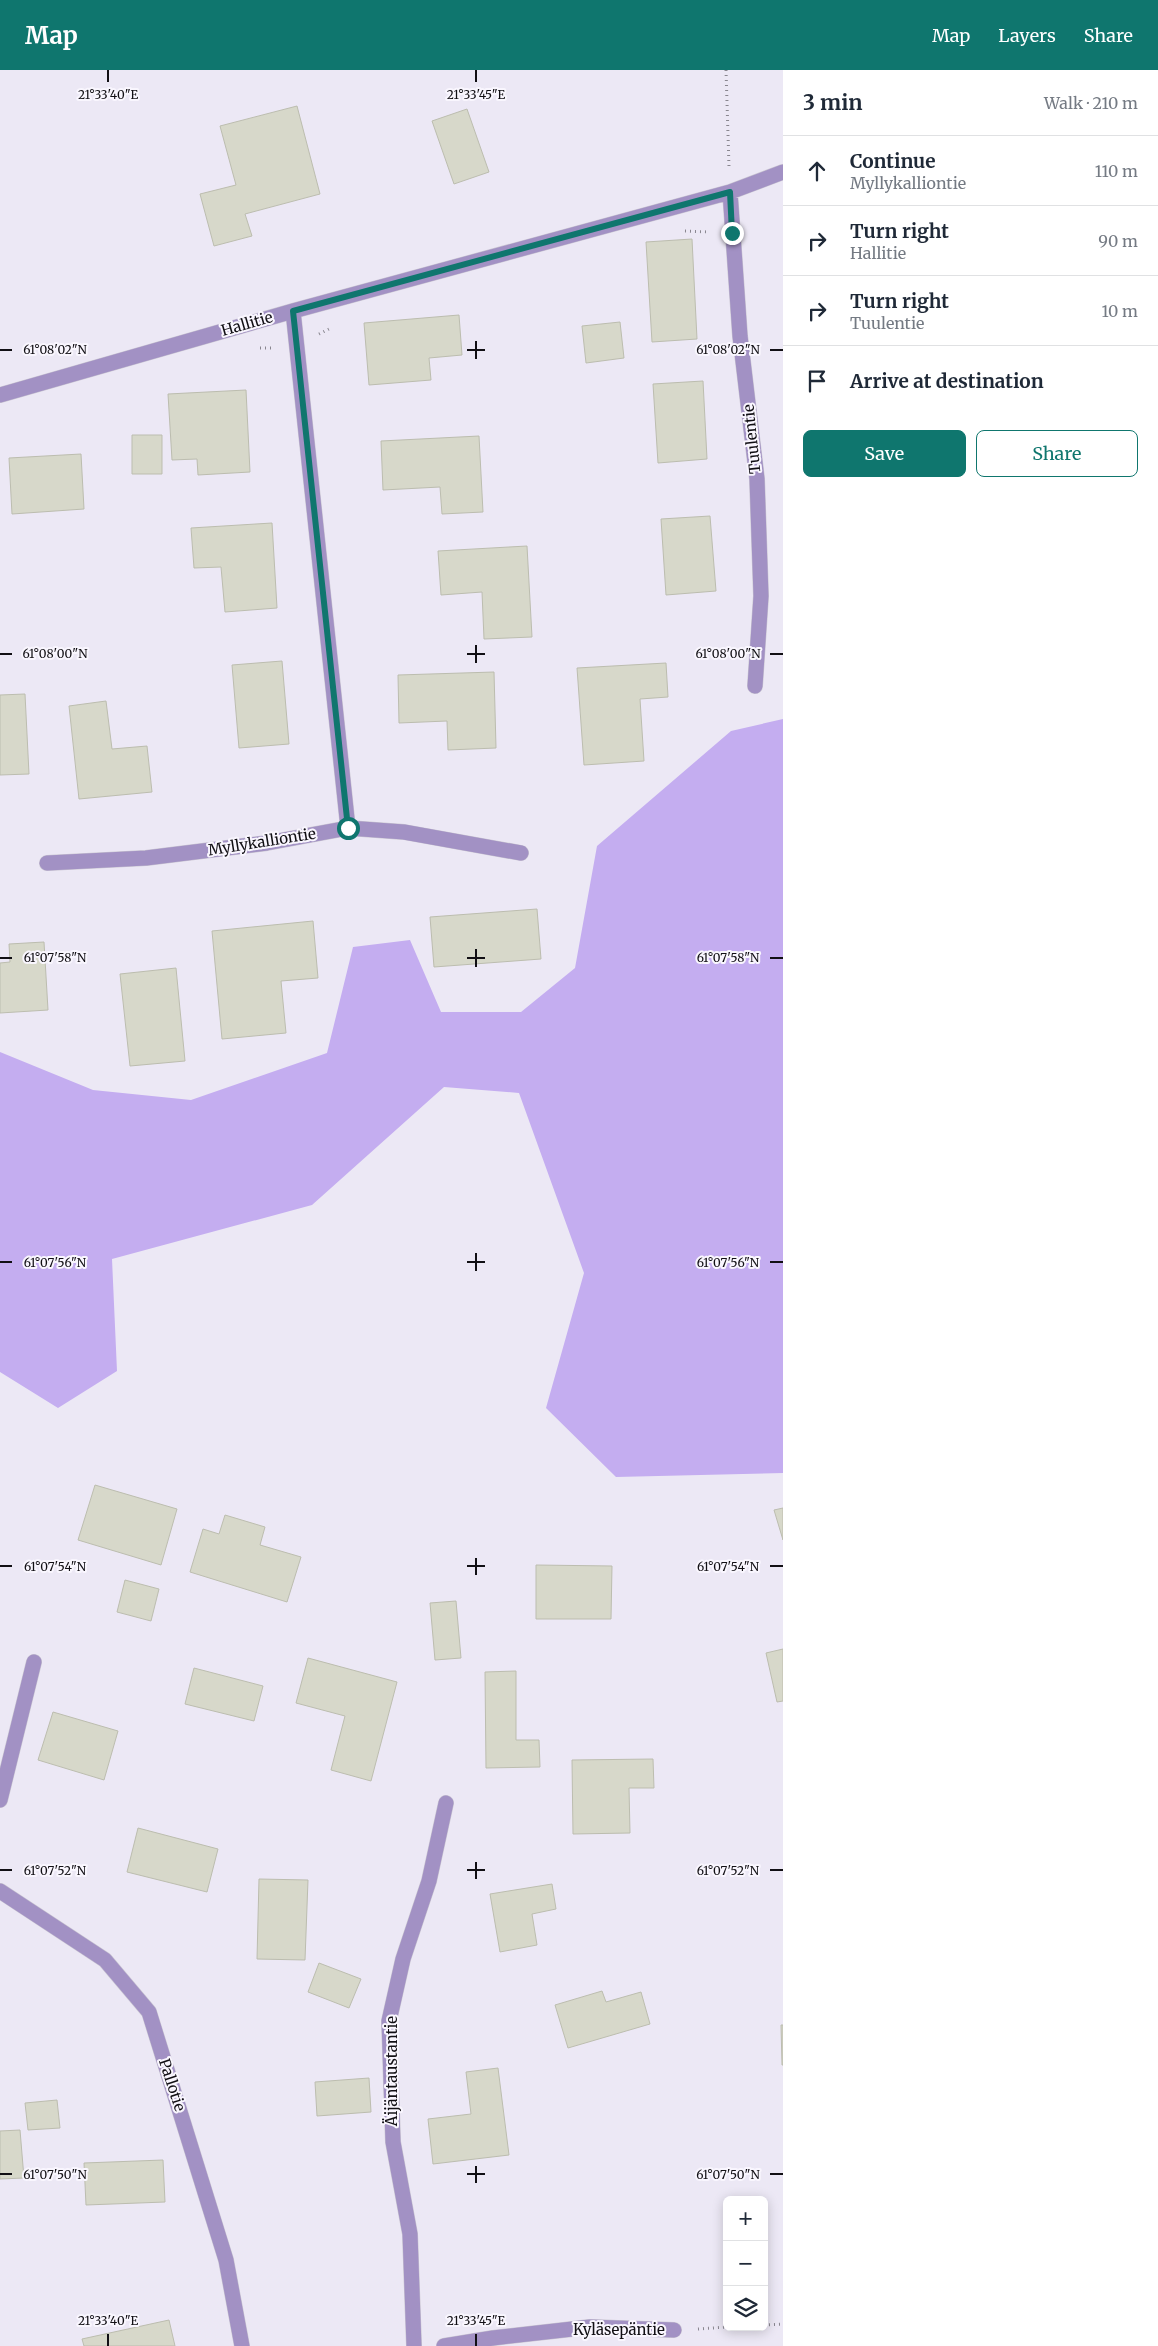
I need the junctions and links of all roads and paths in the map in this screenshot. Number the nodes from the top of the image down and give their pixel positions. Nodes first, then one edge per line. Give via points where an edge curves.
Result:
1 (726, 70) edge
2 (783, 172) edge
3 (730, 192) junction
4 (293, 311) junction
5 (0, 395) edge
6 (755, 686) dead end
7 (348, 828) junction
8 (522, 854) dead end
9 (47, 863) dead end
10 (34, 1662) dead end
11 (0, 1800) edge
12 (446, 1802) dead end
13 (0, 1891) edge
14 (783, 2324) edge
15 (768, 2325) edge
16 (723, 2327) edge
17 (674, 2330) joint
18 (242, 2346) edge
19 (414, 2346) edge
20 (444, 2346) edge

1 - 3 path
2 - 3 street, Hallitie
3 - 4 street, Hallitie
3 - 6 street, Tuulentie via 740,336 756,479 761,596
4 - 5 street, Hallitie
4 - 7 street
7 - 8 street, Myllykalliontie via 404,832
7 - 9 street, Myllykalliontie via 267,843 146,858
10 - 11 street
12 - 19 street, Äijäntaustantie via 429,1881 403,1958 389,2021 393,2142 410,2234
13 - 18 street, Pallotie via 105,1960 148,2012 226,2260
14 - 15 path
16 - 17 path
17 - 20 street, Kyläsepäntie via 590,2327

